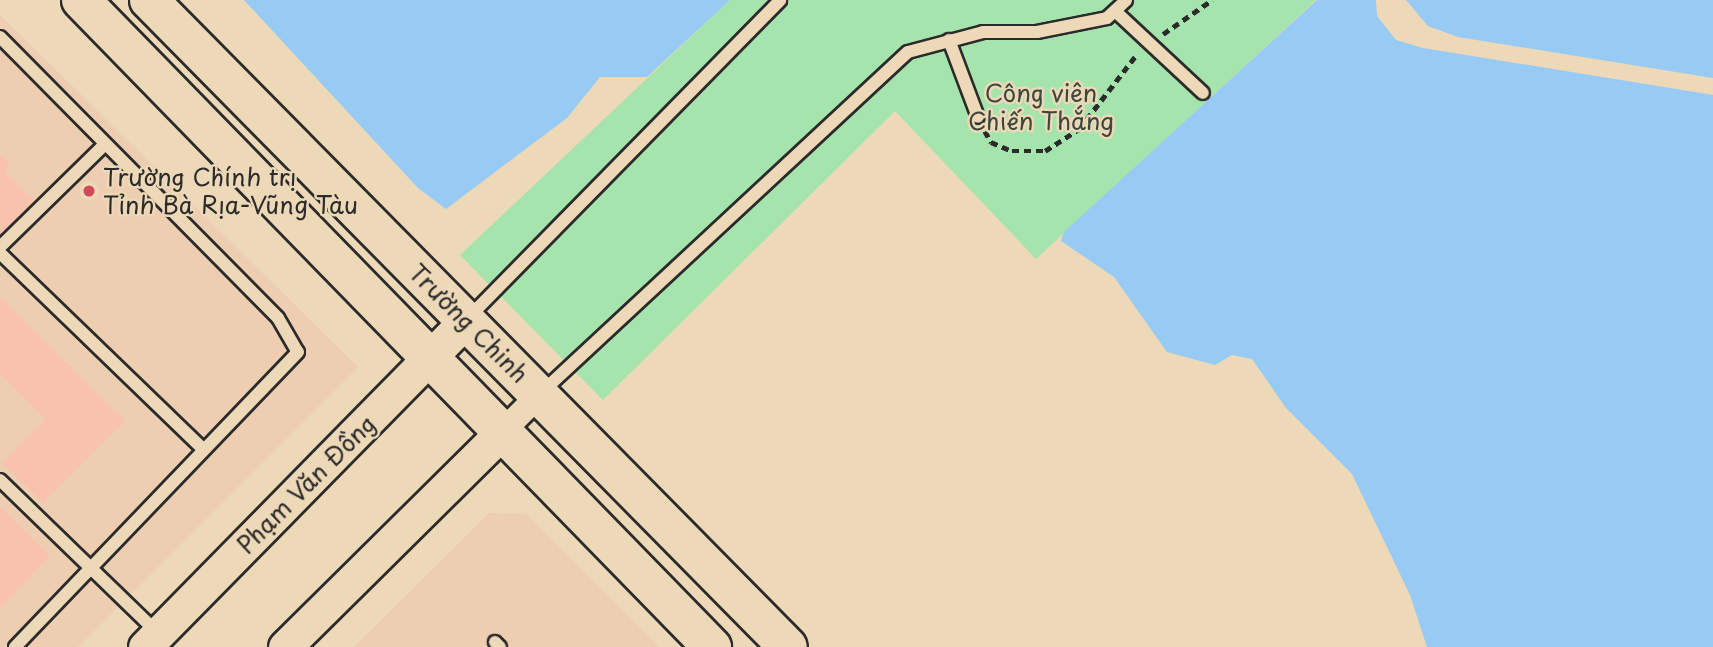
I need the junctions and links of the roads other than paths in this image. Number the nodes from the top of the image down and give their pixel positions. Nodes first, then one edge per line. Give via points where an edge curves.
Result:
1 (81, 0) edge
2 (149, 0) edge
3 (780, 0) edge
4 (1126, 0) edge
5 (1115, 10) junction
6 (0, 37) edge
7 (949, 40) junction
8 (1203, 93) dead end
9 (978, 117) road end
10 (105, 144) junction
11 (0, 247) edge
12 (0, 253) edge
13 (466, 320) junction
14 (431, 356) junction
15 (540, 394) junction
16 (503, 431) junction
17 (203, 449) junction
18 (0, 480) edge
19 (91, 567) junction
20 (151, 640) edge
21 (15, 647) edge
22 (285, 647) edge
23 (712, 647) edge
24 (788, 647) edge

1 - 14 highway, Trường Chinh
2 - 13 highway, Trường Chinh
3 - 13 lane
4 - 5 lane
5 - 7 lane via 1107,18 1037,32 983,32
5 - 8 lane
6 - 10 lane
7 - 9 lane
7 - 15 lane via 908,52
10 - 11 lane
10 - 17 lane via 295,340 298,352 289,366
12 - 17 lane
13 - 14 street, Phạm Văn Đồng
13 - 15 highway, Trường Chinh
14 - 16 highway, Trường Chinh
14 - 20 street, Phạm Văn Đồng
15 - 16 street
15 - 24 highway, Trường Chinh
16 - 22 street
16 - 23 highway, Trường Chinh
17 - 19 lane
18 - 19 lane
19 - 20 lane
19 - 21 lane

